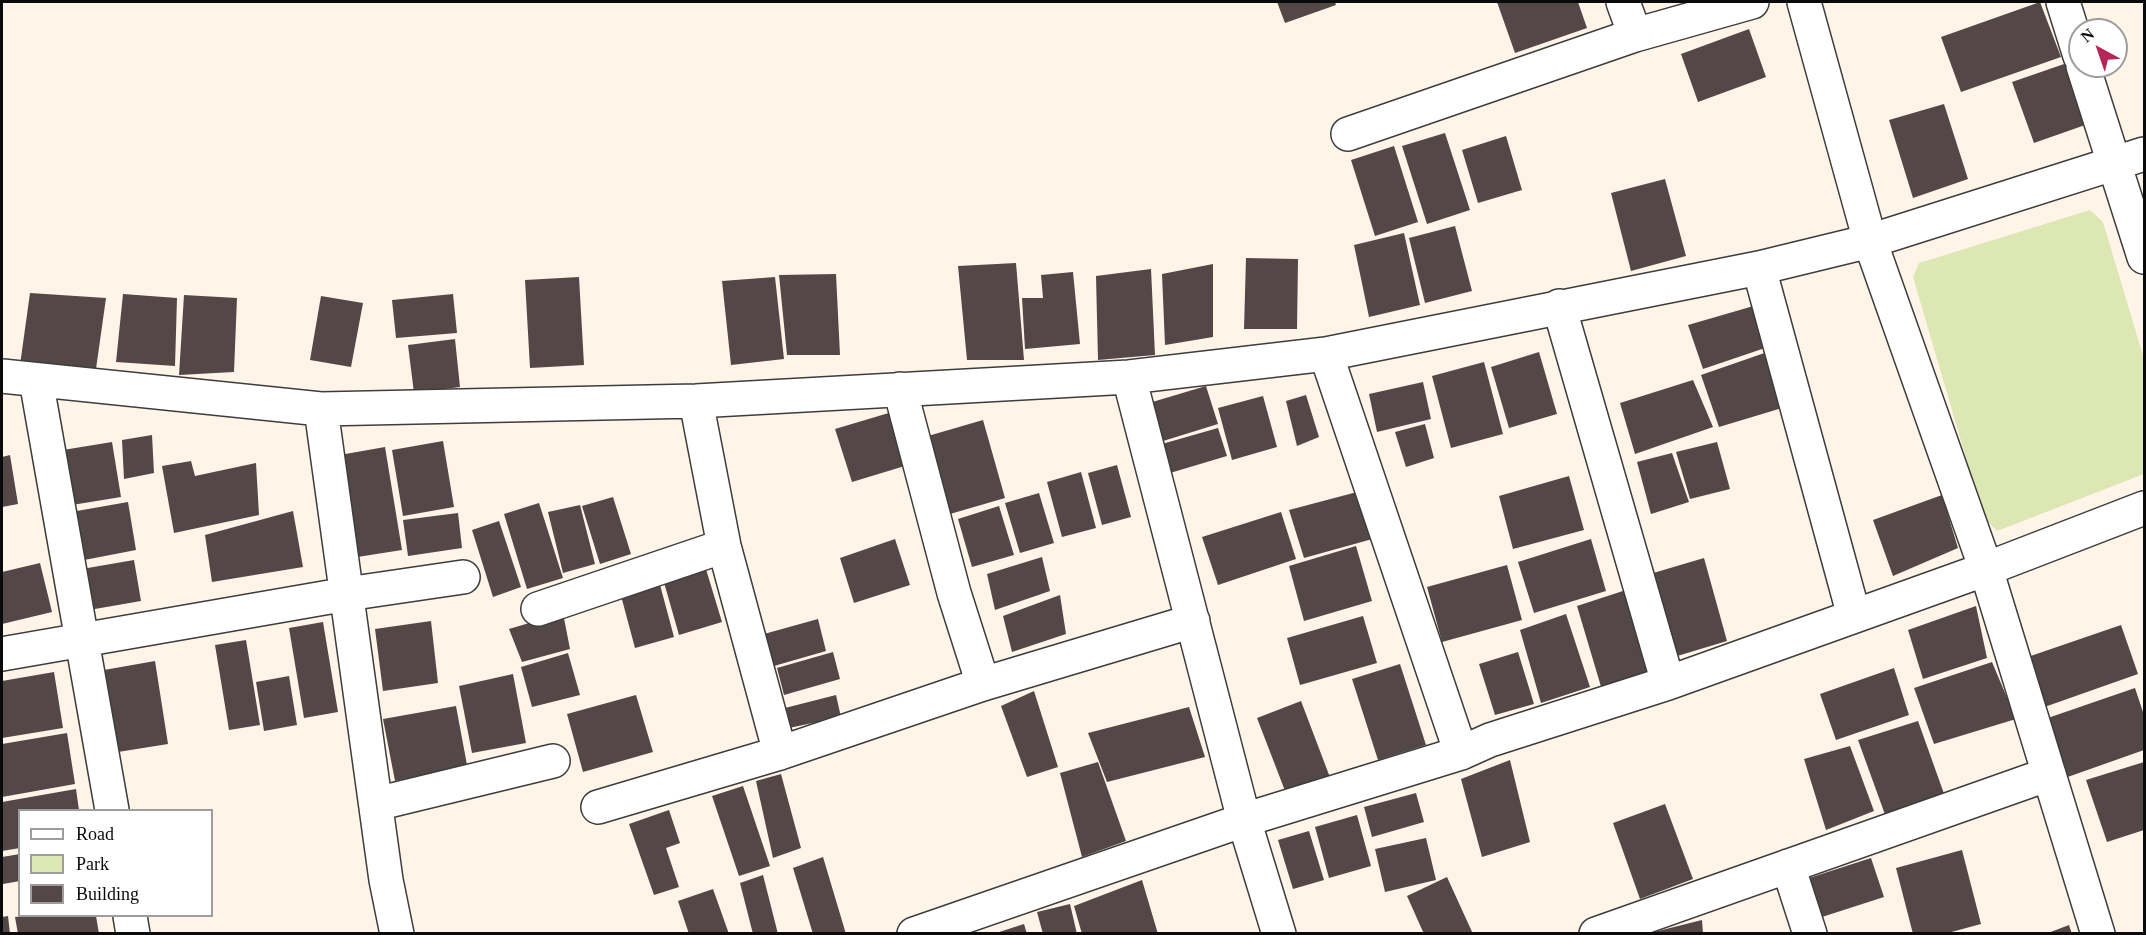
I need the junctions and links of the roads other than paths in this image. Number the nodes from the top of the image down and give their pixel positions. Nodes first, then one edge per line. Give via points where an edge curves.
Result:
1 (1623, 2) edge
2 (1752, 2) edge
3 (1804, 2) edge
4 (2063, 2) edge
5 (2068, 18) edge
6 (1635, 35) junction
7 (2087, 78) edge
8 (1348, 134) dead end
9 (2145, 154) edge
10 (2114, 164) junction
11 (1870, 242) junction
12 (2145, 258) edge
13 (1759, 268) junction
14 (1558, 306) junction
15 (1326, 354) junction
16 (2, 376) edge
17 (1130, 376) junction
18 (36, 380) junction
19 (900, 389) junction
20 (696, 401) junction
21 (321, 409) junction
22 (2145, 508) edge
23 (724, 546) junction
24 (1986, 569) junction
25 (463, 577) dead end
26 (346, 594) junction
27 (538, 609) dead end
28 (1854, 616) junction
29 (1193, 621) junction
30 (83, 639) junction
31 (2, 654) edge
32 (1668, 683) junction
33 (983, 684) junction
34 (780, 753) junction
35 (1461, 753) junction
36 (553, 761) dead end
37 (2049, 774) junction
38 (376, 804) junction
39 (598, 807) dead end
40 (112, 809) edge
41 (1244, 820) junction
42 (1788, 866) junction
43 (130, 917) edge
44 (1612, 931) edge
45 (133, 933) edge
46 (397, 933) edge
47 (914, 933) edge
48 (1279, 933) edge
49 (1810, 933) edge
50 (2098, 933) edge

1 - 6 street
2 - 6 street
3 - 11 street
4 - 5 street
6 - 8 street
7 - 10 street
9 - 10 street
10 - 11 street
10 - 12 street
11 - 13 street
11 - 24 street
13 - 14 street
13 - 28 street
14 - 15 street
14 - 32 street
15 - 17 street
15 - 35 street
16 - 18 street
17 - 19 street
17 - 29 street
18 - 21 street
18 - 30 street
19 - 20 street
19 - 33 street via 954,593
20 - 21 street
20 - 23 street
21 - 26 street
22 - 24 street
23 - 27 street
23 - 34 street
24 - 28 street
24 - 37 street
25 - 26 street
26 - 30 street
26 - 38 street
28 - 32 street
29 - 33 street
29 - 41 street
30 - 31 street
30 - 40 street
32 - 35 street via 1490,740
33 - 34 street
34 - 39 street
35 - 41 street
36 - 38 street
37 - 42 street
37 - 50 street
38 - 46 street
41 - 47 street
41 - 48 street
42 - 44 street
42 - 49 street
43 - 45 street

